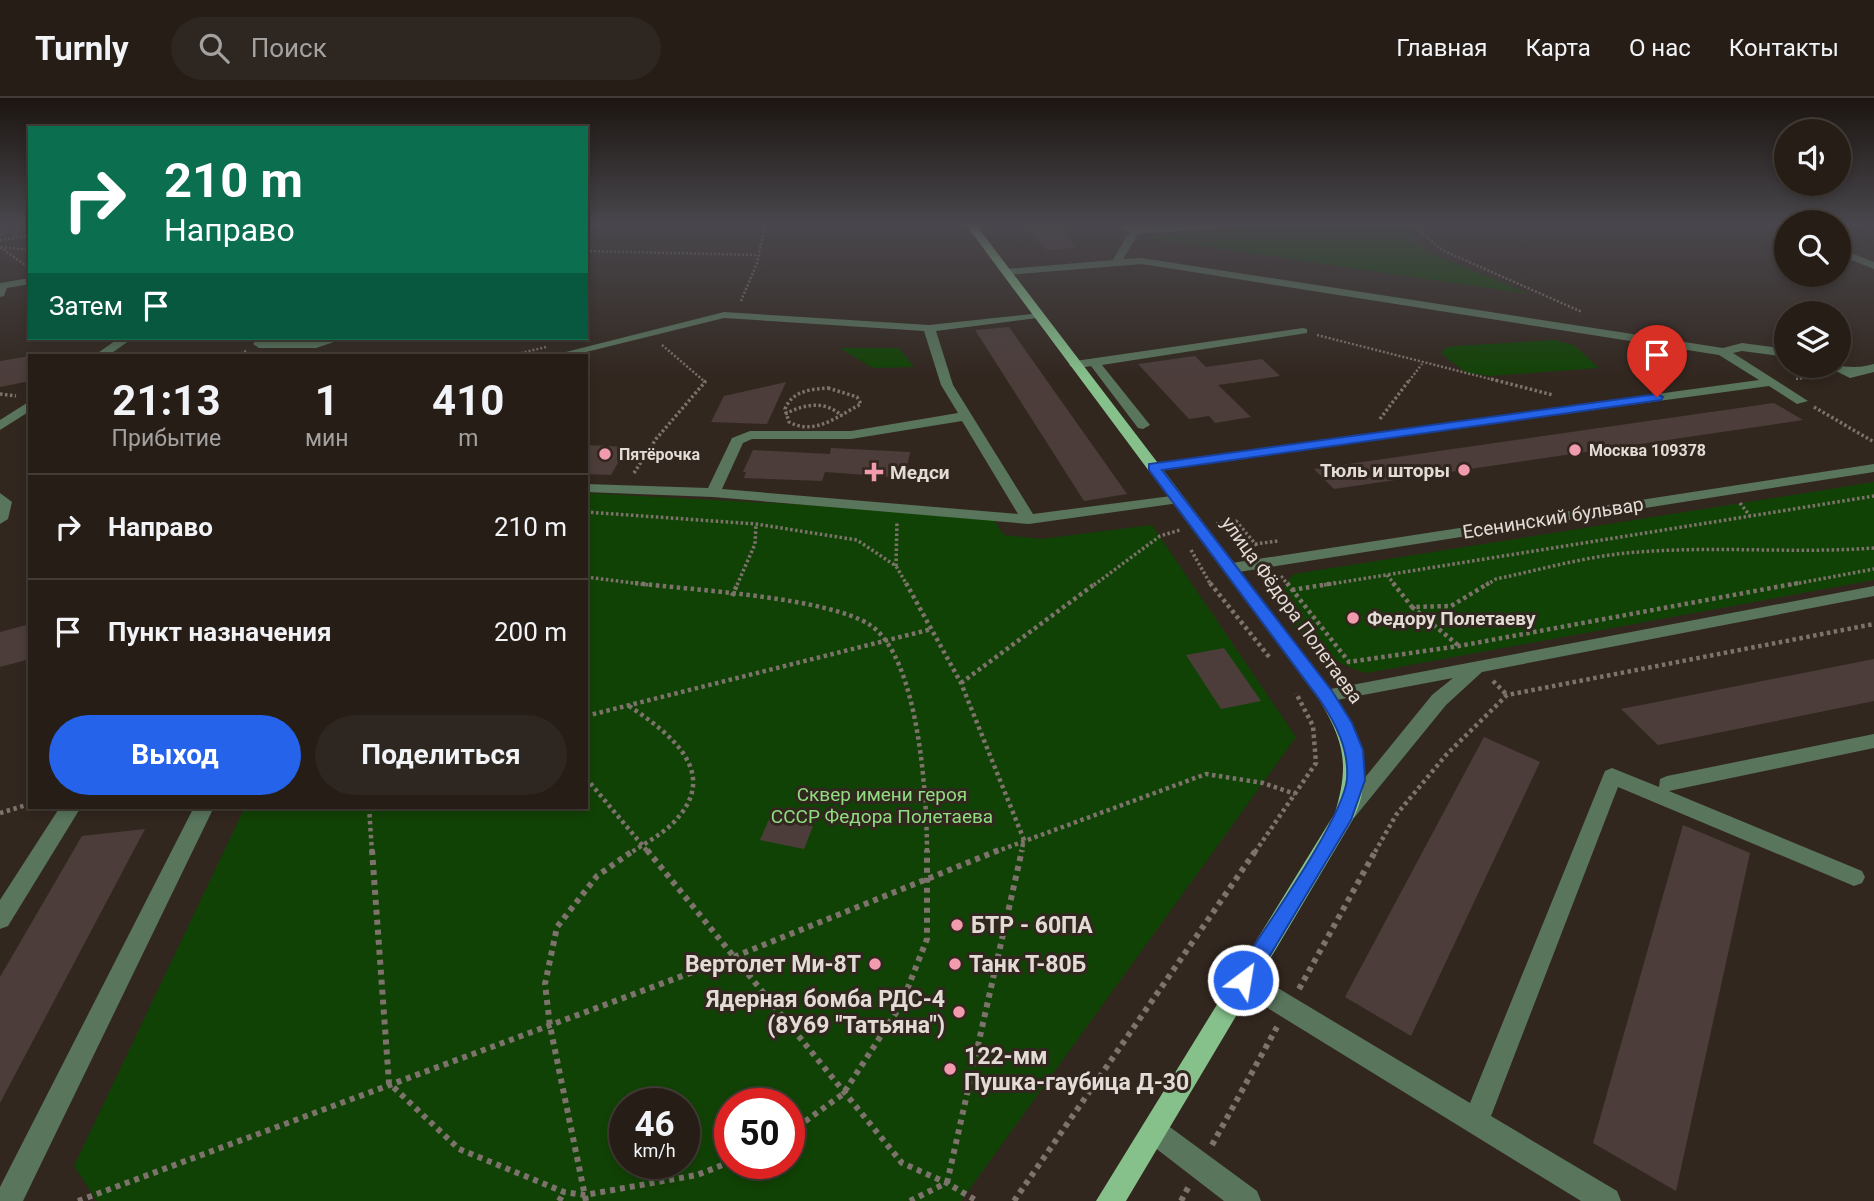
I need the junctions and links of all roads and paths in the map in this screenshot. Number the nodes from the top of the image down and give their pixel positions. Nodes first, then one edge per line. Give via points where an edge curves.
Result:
1 (750, 276) edge
2 (1009, 276) edge
3 (1245, 276) edge
4 (1502, 276) edge
5 (28, 281) edge
6 (0, 294) edge
7 (738, 309) dead end
8 (1587, 314) dead end
9 (1037, 315) junction
10 (929, 328) junction
11 (1303, 331) joint
12 (124, 340) edge
13 (262, 340) edge
14 (332, 340) edge
15 (662, 345) dead end
16 (1774, 351) edge
17 (1723, 352) junction
18 (103, 354) edge
19 (564, 354) edge
20 (1094, 362) junction
21 (1422, 364) junction
22 (1075, 365) junction
23 (1874, 368) edge
24 (1851, 374) edge
25 (1809, 378) edge
26 (1768, 382) junction
27 (1802, 401) joint
28 (28, 406) edge
29 (1574, 409) junction
30 (785, 414) junction
31 (841, 414) junction
32 (966, 416) junction
33 (1143, 425) dead end
34 (0, 426) edge
35 (851, 435) junction
36 (1365, 438) junction
37 (1874, 442) edge
38 (1154, 467) junction
39 (1874, 468) edge
40 (588, 488) edge
41 (625, 489) junction
42 (713, 493) junction
43 (1874, 496) edge
44 (0, 497) edge
45 (1179, 499) junction
46 (1156, 502) junction
47 (897, 510) dead end
48 (588, 512) edge
49 (0, 519) edge
50 (1029, 519) junction
51 (756, 524) junction
52 (1201, 527) junction
53 (1177, 530) junction
54 (1874, 548) edge
55 (1271, 562) junction
56 (896, 566) junction
57 (1232, 568) junction
58 (1874, 569) edge
59 (1387, 575) junction
60 (588, 577) edge
61 (1292, 590) junction
62 (1874, 591) edge
63 (732, 596) junction
64 (1412, 607) junction
65 (1874, 624) edge
66 (932, 629) junction
67 (888, 641) junction
68 (1459, 646) junction
69 (1275, 663) dead end
70 (1478, 667) junction
71 (961, 683) junction
72 (1290, 684) dead end
73 (1326, 695) junction
74 (629, 706) junction
75 (588, 716) edge
76 (1874, 741) edge
77 (588, 780) edge
78 (1667, 783) dead end
79 (1295, 794) junction
80 (28, 804) edge
81 (70, 809) edge
82 (203, 809) edge
83 (369, 809) edge
84 (0, 813) edge
85 (1345, 815) junction
86 (1024, 840) junction
87 (644, 845) junction
88 (928, 877) junction
89 (1854, 877) dead end
90 (0, 919) edge
91 (736, 956) junction
92 (1243, 980) junction
93 (1289, 1007) junction
94 (550, 1026) junction
95 (389, 1083) junction
96 (843, 1094) junction
97 (805, 1121) edge
98 (1475, 1122) junction
99 (1154, 1131) junction
100 (1201, 1166) junction
101 (714, 1168) edge
102 (947, 1183) junction
103 (564, 1192) junction
104 (586, 1198) edge
105 (8, 1201) edge
106 (78, 1201) edge
107 (559, 1201) edge
108 (910, 1201) edge
109 (977, 1201) edge
110 (1014, 1201) edge
111 (1111, 1201) edge
112 (1181, 1201) edge
113 (1247, 1201) edge
114 (1607, 1201) edge

1 - 7 path
2 - 9 main road, улица Фёдора Полетаева
3 - 17 street
4 - 8 path
5 - 6 street via 3,285
9 - 10 street
9 - 22 main road, улица Фёдора Полетаева
10 - 19 street via 724,315
10 - 32 street via 947,385
11 - 20 street
11 - 21 path
12 - 18 street
13 - 14 street via 259,344
15 - 41 path via 705,382 656,439
16 - 17 street via 1742,347
17 - 26 street
20 - 22 street
20 - 33 street
21 - 29 path via 1550,394
21 - 36 path
22 - 38 main road, улица Фёдора Полетаева
23 - 24 street
25 - 26 path
26 - 27 street
26 - 29 street
27 - 37 path
28 - 34 street
29 - 36 street
30 - 31 path via 819,405
30 - 31 path via 791,424 807,429 825,425
30 - 31 path via 791,398 828,388 861,401
31 - 35 path via 840,426
32 - 35 street
32 - 50 street
35 - 42 street via 750,429 737,441
36 - 38 street
38 - 45 main road, улица Фёдора Полетаева
39 - 55 street, Есенинский бульвар
40 - 41 street
41 - 42 street
42 - 50 street
43 - 59 path
44 - 49 street via 5,502
45 - 46 street
45 - 52 main road, улица Фёдора Полетаева
46 - 50 street
46 - 53 path
47 - 56 path
48 - 51 path
51 - 56 path via 857,540
51 - 63 path via 755,544
52 - 53 path
52 - 55 path via 1236,521
52 - 57 main road, улица Фёдора Полетаева
53 - 69 path via 1236,622
53 - 71 path via 1130,557
54 - 64 path via 1625,553 1496,579 1451,606
55 - 57 street, Есенинский бульвар
55 - 61 path
56 - 66 path
57 - 73 main road, улица Фёдора Полетаева
58 - 68 path
59 - 61 path
59 - 64 path
60 - 63 path
61 - 68 path via 1349,662
62 - 70 street
63 - 67 path via 844,613 870,625
64 - 68 path
65 - 93 path via 1507,695 1446,755 1396,815
66 - 67 path
66 - 71 path
67 - 74 path
67 - 88 path via 904,676 915,721 927,809
70 - 73 street
70 - 85 street via 1439,700
71 - 86 path
72 - 79 path via 1311,716 1318,740 1316,763
73 - 85 main road, улица Фёдора Полетаева via 1354,750 1356,780
74 - 75 path
74 - 87 path via 656,724 685,753 694,777 692,797 672,824
76 - 78 street
77 - 87 path
79 - 86 path via 1263,783 1206,774
79 - 110 path
80 - 84 path
81 - 90 street
82 - 105 street
83 - 95 path
85 - 92 main road, улица Фёдора Полетаева
86 - 88 path
86 - 102 path
87 - 91 path
87 - 94 path via 597,876 557,927 545,984
88 - 91 path
88 - 96 path via 928,939 901,1006
89 - 98 street via 1612,776
91 - 94 path
91 - 96 path
92 - 93 street
92 - 99 main road, улица Фёдора Полетаева
93 - 98 street
93 - 100 path
94 - 95 path
94 - 104 path
95 - 103 path via 459,1149
95 - 106 path
96 - 97 path
96 - 102 path via 902,1163
98 - 114 street
99 - 100 street
99 - 111 main road, улица Фёдора Полетаева
100 - 112 path
100 - 113 street
101 - 104 path
102 - 108 path
102 - 109 path
103 - 104 path
103 - 107 path

